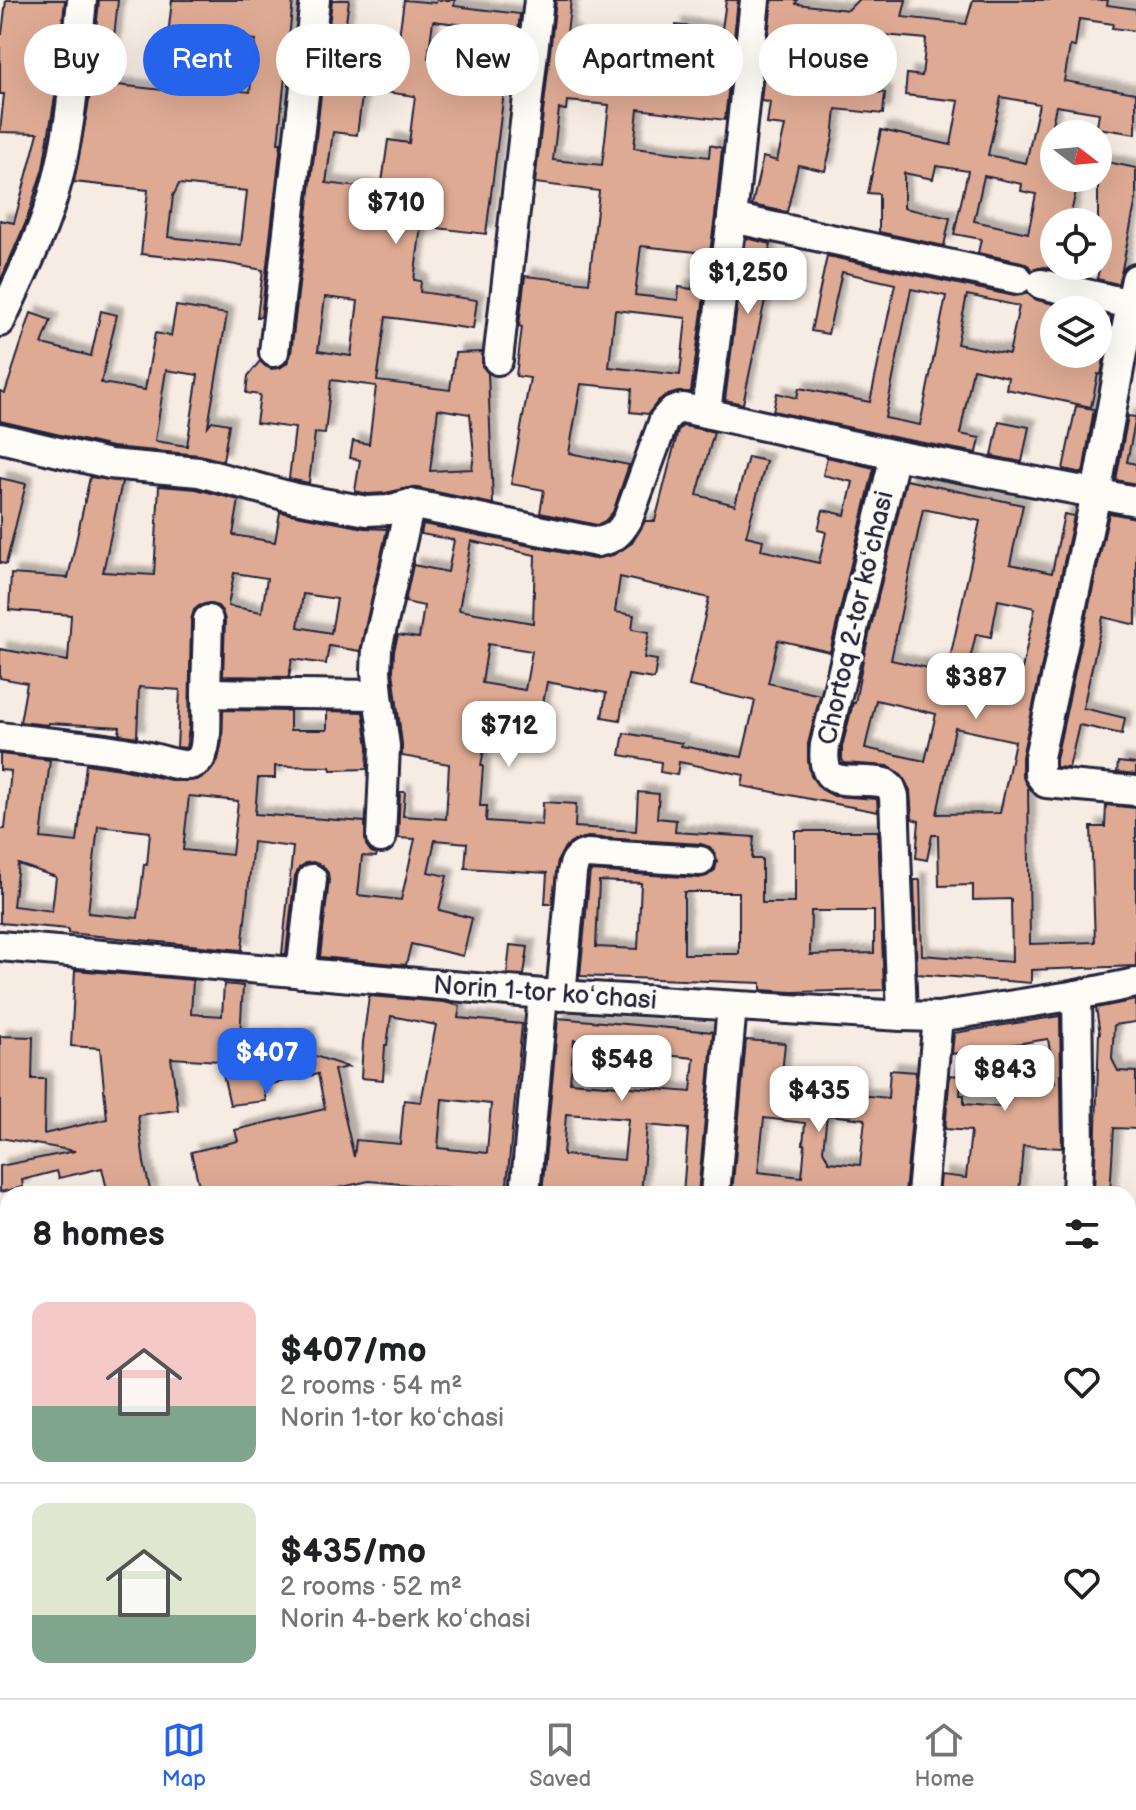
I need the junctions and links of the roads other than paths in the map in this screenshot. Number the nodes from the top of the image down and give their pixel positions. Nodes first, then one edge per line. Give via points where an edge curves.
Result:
1 (82, 0) edge
2 (315, 0) edge
3 (539, 0) edge
4 (755, 0) edge
5 (732, 218) junction
6 (1134, 292) edge
7 (0, 322) edge
8 (274, 352) dead end
9 (498, 360) dead end
10 (706, 411) junction
11 (0, 438) edge
12 (895, 455) junction
13 (1096, 494) junction
14 (1136, 501) edge
15 (410, 504) junction
16 (208, 620) dead end
17 (206, 693) junction
18 (378, 695) junction
19 (0, 737) edge
20 (1136, 791) edge
21 (381, 838) dead end
22 (700, 861) dead end
23 (312, 879) dead end
24 (0, 946) edge
25 (301, 973) junction
26 (1136, 983) edge
27 (552, 995) junction
28 (1077, 995) junction
29 (732, 1006) junction
30 (902, 1016) junction
31 (938, 1017) junction
32 (526, 1186) edge
33 (716, 1186) edge
34 (923, 1186) edge
35 (1077, 1186) edge

1 - 7 street via 54,195
2 - 8 street
3 - 9 street
4 - 5 street
5 - 6 street via 1030,281
5 - 10 street
6 - 13 street
10 - 12 street, Chortoq 2-tor koʻchasi
10 - 15 street, Chortoq 2-tor koʻchasi via 683,408 664,420 628,519 611,540 597,542
11 - 15 street via 109,464 199,472 367,511
12 - 13 street, Chortoq 2-tor koʻchasi
12 - 30 street, Chortoq 2-tor koʻchasi via 823,758 828,775 885,783 894,796
13 - 14 street, Chortoq 2-tor koʻchasi
13 - 20 street via 1039,774 1046,783
15 - 18 street via 377,649
16 - 17 street
17 - 18 street
17 - 19 street via 203,754 191,765 138,753
18 - 21 street via 385,746
22 - 27 street via 579,856
23 - 25 street
24 - 25 street, Norin 1-tor koʻchasi
25 - 27 street, Norin 1-tor koʻchasi
26 - 28 street, Norin 1-tor koʻchasi
27 - 29 street, Norin 1-tor koʻchasi
27 - 32 street
28 - 31 street, Norin 1-tor koʻchasi
28 - 35 street
29 - 30 street, Norin 1-tor koʻchasi
29 - 33 street
30 - 31 street, Norin 1-tor koʻchasi
31 - 34 street

